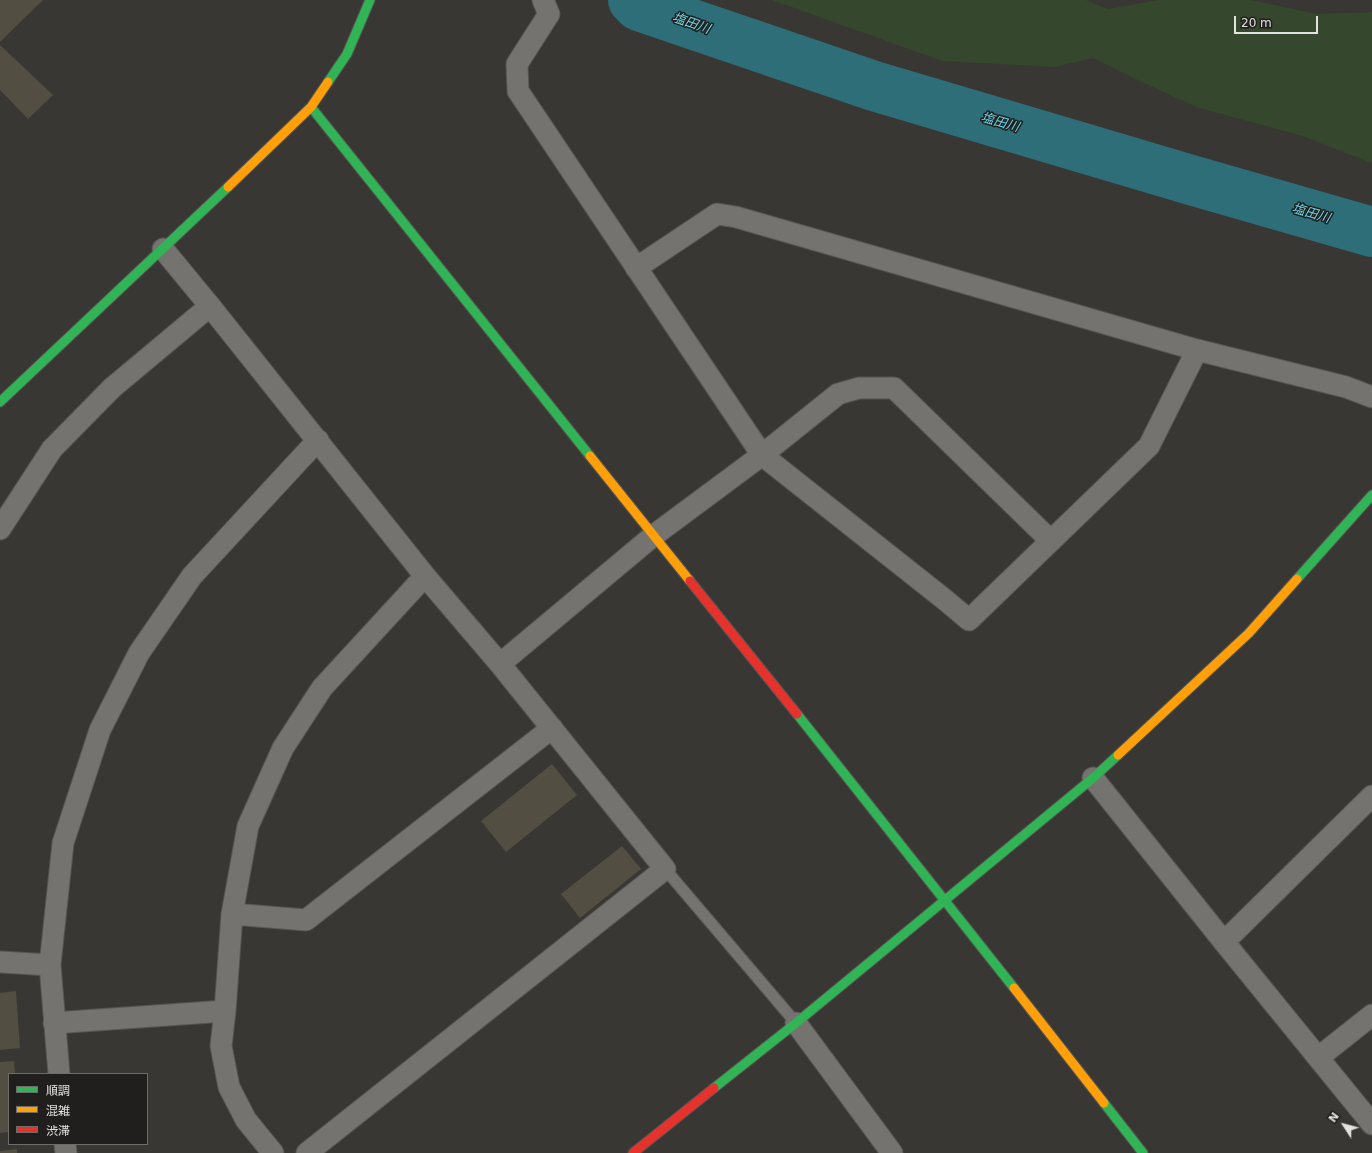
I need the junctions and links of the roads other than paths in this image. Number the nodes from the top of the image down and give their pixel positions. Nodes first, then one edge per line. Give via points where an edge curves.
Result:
1 (370, 0) edge
2 (544, 0) edge
3 (311, 107) junction
4 (163, 249) junction
5 (636, 268) junction
6 (210, 306) junction
7 (1197, 350) junction
8 (1372, 397) edge
9 (0, 402) edge
10 (318, 440) junction
11 (762, 455) junction
12 (1372, 495) edge
13 (0, 529) edge
14 (653, 536) junction
15 (1051, 541) junction
16 (426, 576) junction
17 (500, 664) junction
18 (552, 728) junction
19 (1093, 778) junction
20 (1372, 796) edge
21 (665, 869) junction
22 (945, 900) junction
23 (232, 914) junction
24 (1224, 942) junction
25 (0, 962) edge
26 (50, 965) junction
27 (225, 1011) junction
28 (1372, 1015) edge
29 (54, 1023) junction
30 (796, 1023) junction
31 (1319, 1058) junction
32 (59, 1073) edge
33 (1372, 1124) edge
34 (273, 1153) edge
35 (307, 1153) edge
36 (633, 1153) edge
37 (892, 1153) edge
38 (1143, 1153) edge

1 - 3 street via 347,54
2 - 5 street via 549,14 517,64 518,91
3 - 4 street
3 - 14 street
4 - 6 street
4 - 9 street
5 - 7 street via 717,214 736,217
5 - 11 street
6 - 10 street
6 - 13 street via 112,388 52,449
7 - 8 street via 1346,387
7 - 15 street via 1149,446
10 - 16 street
10 - 26 street via 192,576 139,653 100,730 64,843
11 - 14 street
11 - 15 street via 838,394 859,388 894,388
11 - 15 street via 969,620
12 - 19 street via 1249,633
14 - 17 street
14 - 22 street
16 - 17 street
16 - 23 street via 322,688 283,748 248,826
17 - 18 street
18 - 21 street
18 - 23 street via 306,920
19 - 22 street
19 - 24 street
20 - 24 street
21 - 30 lane
21 - 35 street
22 - 30 street
22 - 38 street
23 - 27 street
24 - 31 street
25 - 26 street
26 - 29 street
27 - 29 street
27 - 34 street via 221,1046 229,1088 246,1120
28 - 31 street
29 - 32 street
30 - 36 street
30 - 37 street
31 - 33 street

